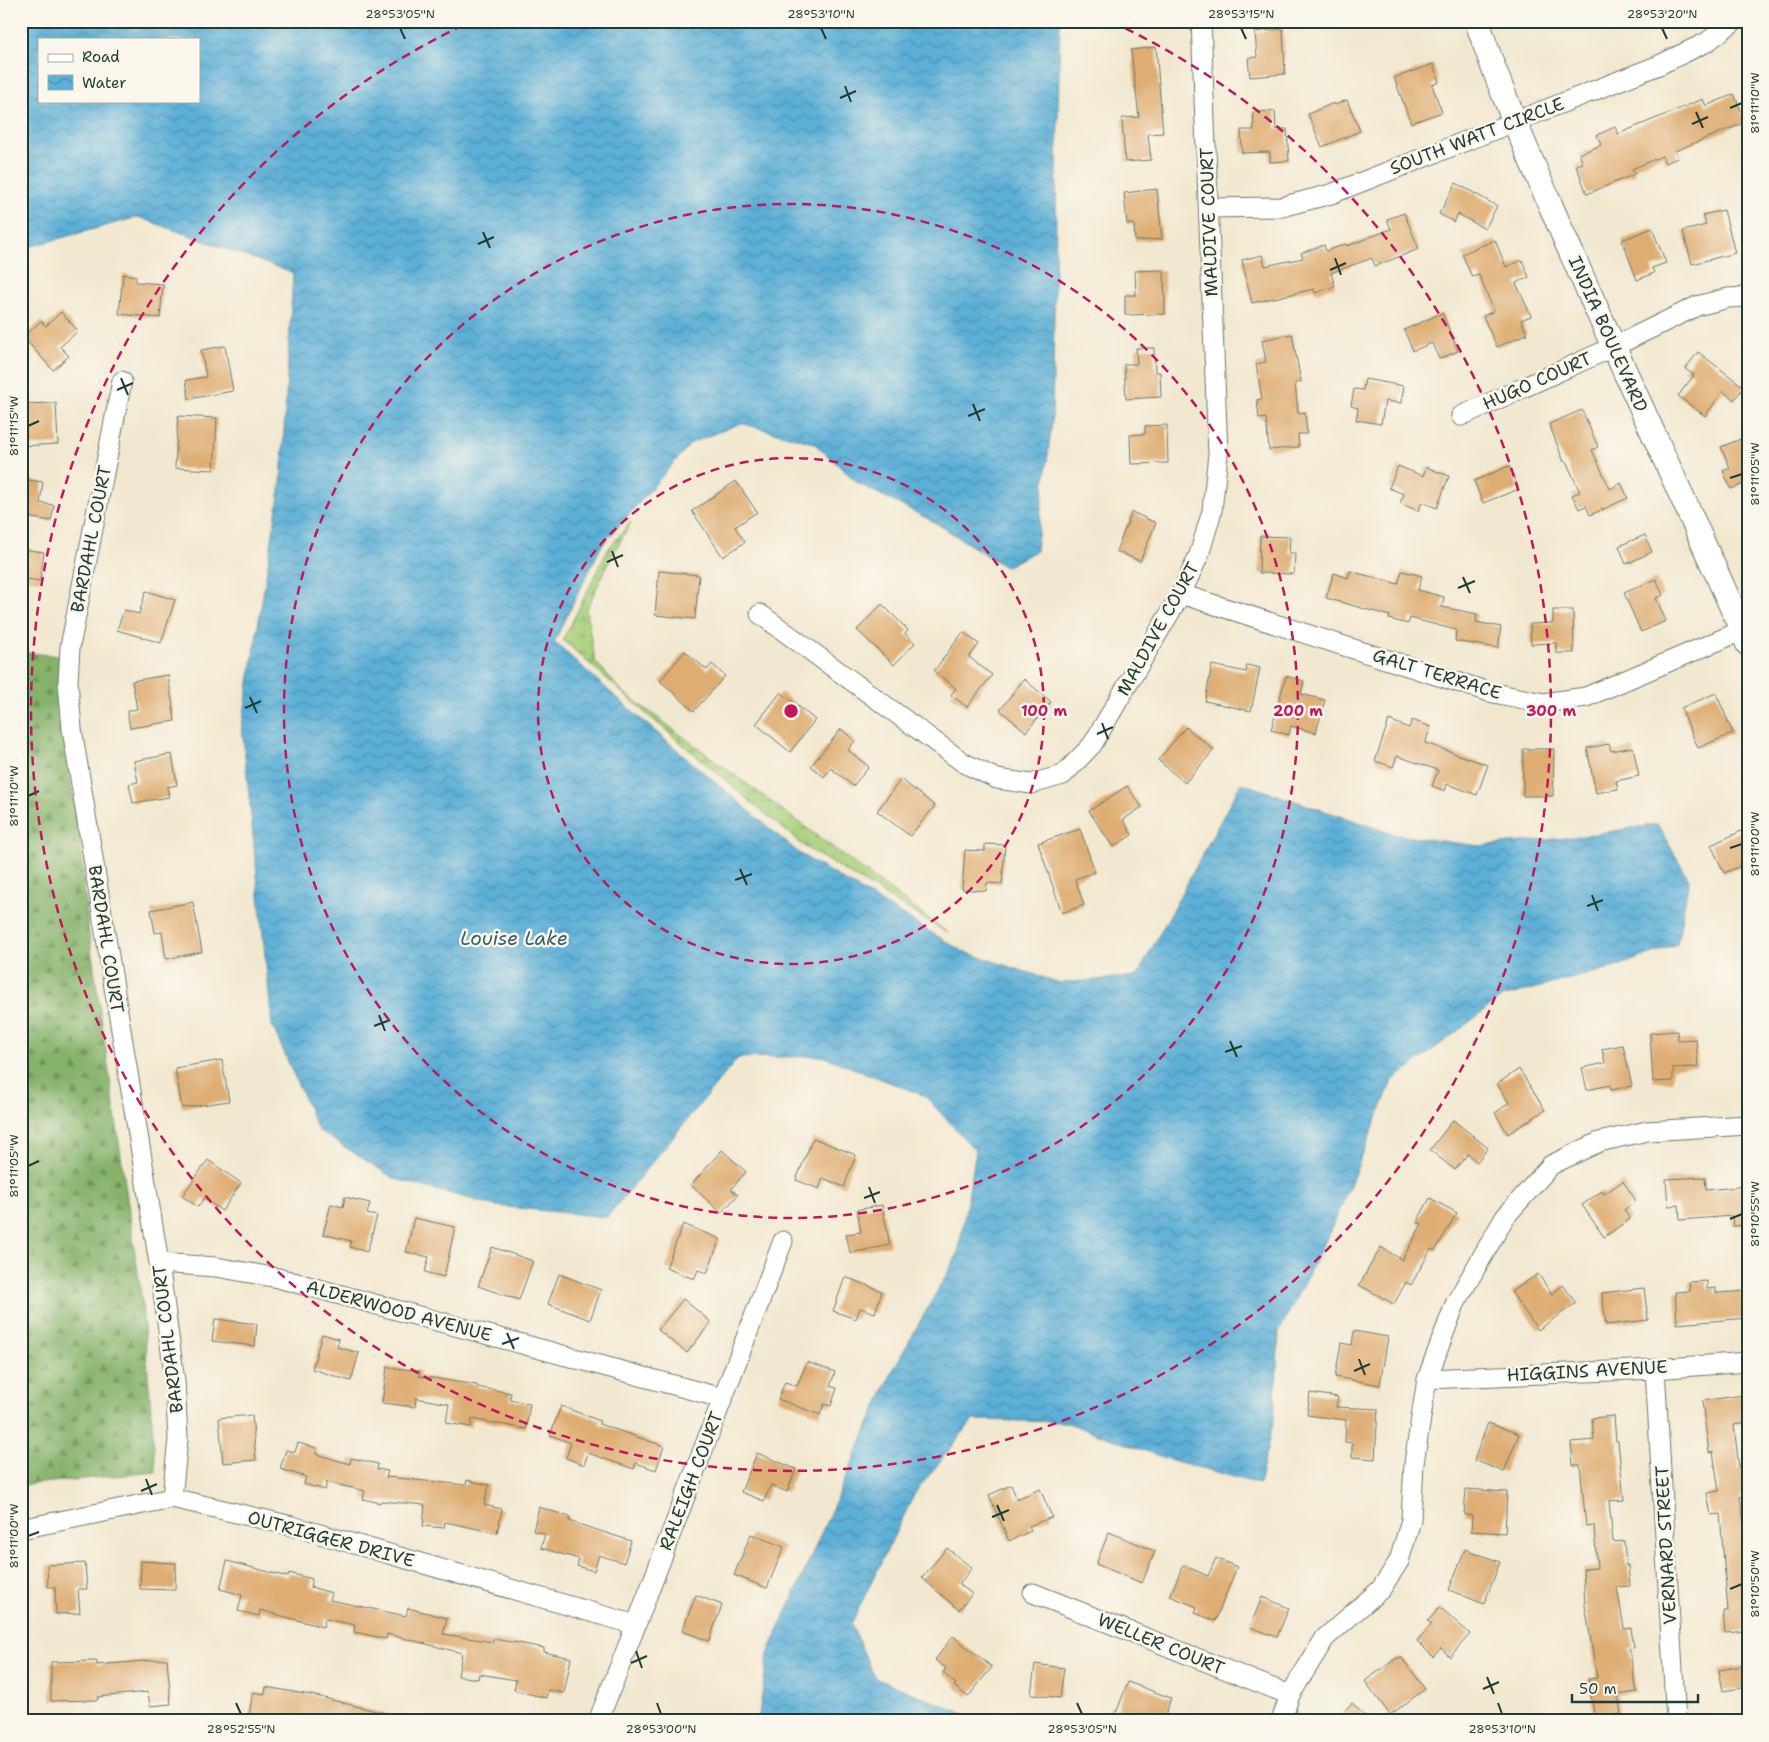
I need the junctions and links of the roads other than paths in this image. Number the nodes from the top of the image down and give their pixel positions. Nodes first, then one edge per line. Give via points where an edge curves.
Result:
1 (1201, 21) edge
2 (1477, 21) edge
3 (1734, 21) edge
4 (1514, 121) junction
5 (1208, 208) junction
6 (1748, 297) edge
7 (1613, 347) junction
8 (122, 382) dead end
9 (1461, 416) dead end
10 (1181, 594) junction
11 (760, 614) dead end
12 (1746, 634) edge
13 (1748, 1125) edge
14 (783, 1241) dead end
15 (159, 1263) junction
16 (1748, 1362) edge
17 (1655, 1369) junction
18 (1427, 1379) junction
19 (722, 1398) junction
20 (172, 1498) junction
21 (21, 1529) edge
22 (1033, 1593) dead end
23 (636, 1625) junction
24 (1290, 1695) junction
25 (598, 1721) edge
26 (1281, 1721) edge
27 (1676, 1721) edge

1 - 5 street, MALDIVE COURT
2 - 4 street, INDIA BOULEVARD
3 - 4 street, SOUTH WATT CIRCLE via 1707,42 1659,65
4 - 5 street, SOUTH WATT CIRCLE via 1331,194 1281,207
4 - 7 street, INDIA BOULEVARD
5 - 10 street, MALDIVE COURT via 1218,454 1212,511 1199,555
6 - 7 street, HUGO COURT via 1697,306
7 - 9 street, HUGO COURT
7 - 12 street, INDIA BOULEVARD
8 - 15 street, BARDAHL COURT via 70,647 68,682 72,729
10 - 11 street, MALDIVE COURT via 1092,745 1063,775 1031,784 997,779 964,763
10 - 12 street, GALT TERRACE via 1489,692 1543,703 1586,697
13 - 18 street via 1647,1131 1599,1142 1551,1165 1500,1226 1456,1304
14 - 19 street, RALEIGH COURT
15 - 19 street, ALDERWOOD AVENUE via 216,1267 278,1278
15 - 20 street, BARDAHL COURT via 175,1381 178,1439
16 - 17 street, HIGGINS AVENUE
17 - 18 street, HIGGINS AVENUE
17 - 27 street, VERNARD STREET
18 - 24 street via 1414,1463 1411,1520 1399,1561 1381,1589 1325,1638
19 - 23 street, RALEIGH COURT
20 - 21 street, OUTRIGGER DRIVE
20 - 23 street, OUTRIGGER DRIVE via 292,1526
22 - 24 street, WELLER COURT
23 - 25 street, RALEIGH COURT
24 - 26 street

